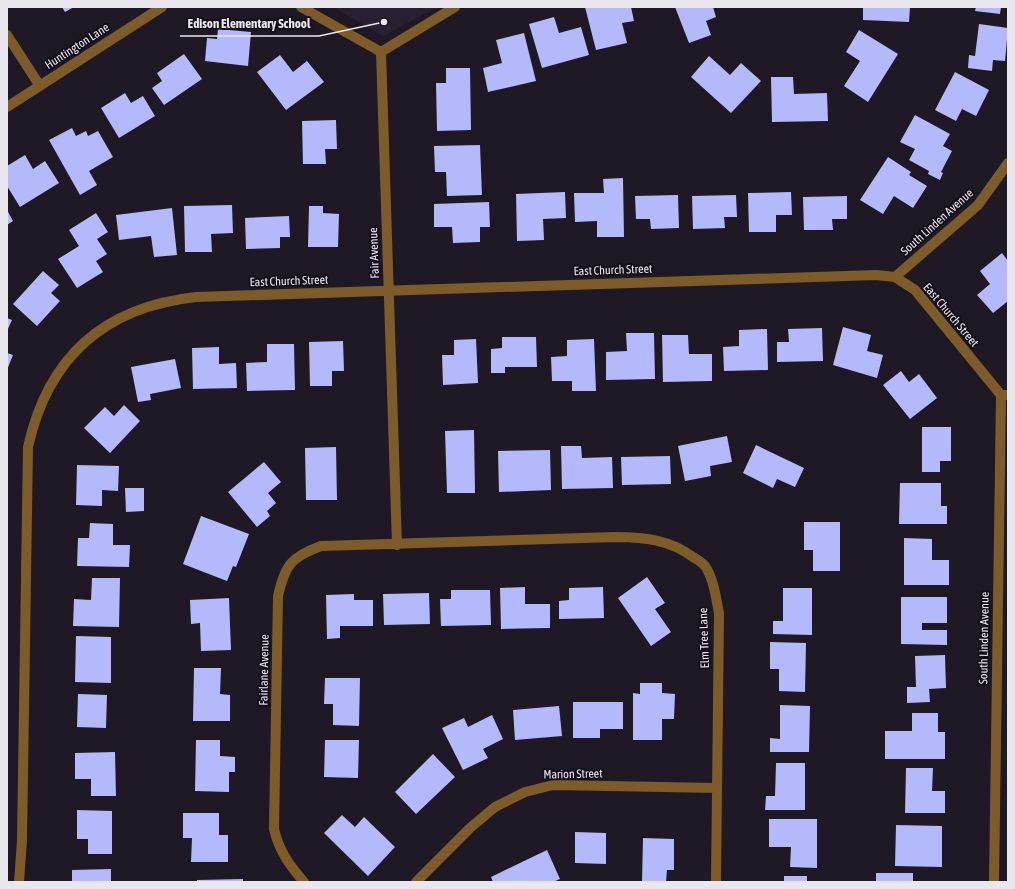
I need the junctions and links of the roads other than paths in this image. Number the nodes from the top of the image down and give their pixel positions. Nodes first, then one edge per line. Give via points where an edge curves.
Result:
1 (162, 7) edge
2 (301, 7) edge
3 (455, 7) edge
4 (7, 36) edge
5 (381, 52) junction
6 (40, 86) junction
7 (7, 108) edge
8 (1008, 163) edge
9 (895, 277) junction
10 (388, 290) junction
11 (1004, 395) edge
12 (397, 545) junction
13 (717, 788) junction
14 (19, 882) edge
15 (304, 882) edge
16 (416, 882) edge
17 (716, 882) edge
18 (994, 882) edge

1 - 6 street, Huntington Lane
2 - 5 street
3 - 5 street
4 - 6 street
5 - 10 street, Fair Avenue
6 - 7 street, Huntington Lane
8 - 9 street, South Linden Avenue via 978,205
9 - 10 street, East Church Street via 876,275
9 - 11 street, East Church Street via 915,290
10 - 12 street, Fair Avenue
10 - 14 street, East Church Street via 196,297 151,304 131,312 83,342 48,389 33,426 26,471 22,840
11 - 18 street, South Linden Avenue
12 - 13 street, Elm Tree Lane via 641,537 666,542 686,551 705,566 719,614
12 - 15 street, Fairlane Avenue via 321,546 300,554 282,578 278,596 274,829 280,850
13 - 16 street, Marion Street via 553,785 525,792 495,808 470,828
13 - 17 street, Elm Tree Lane

